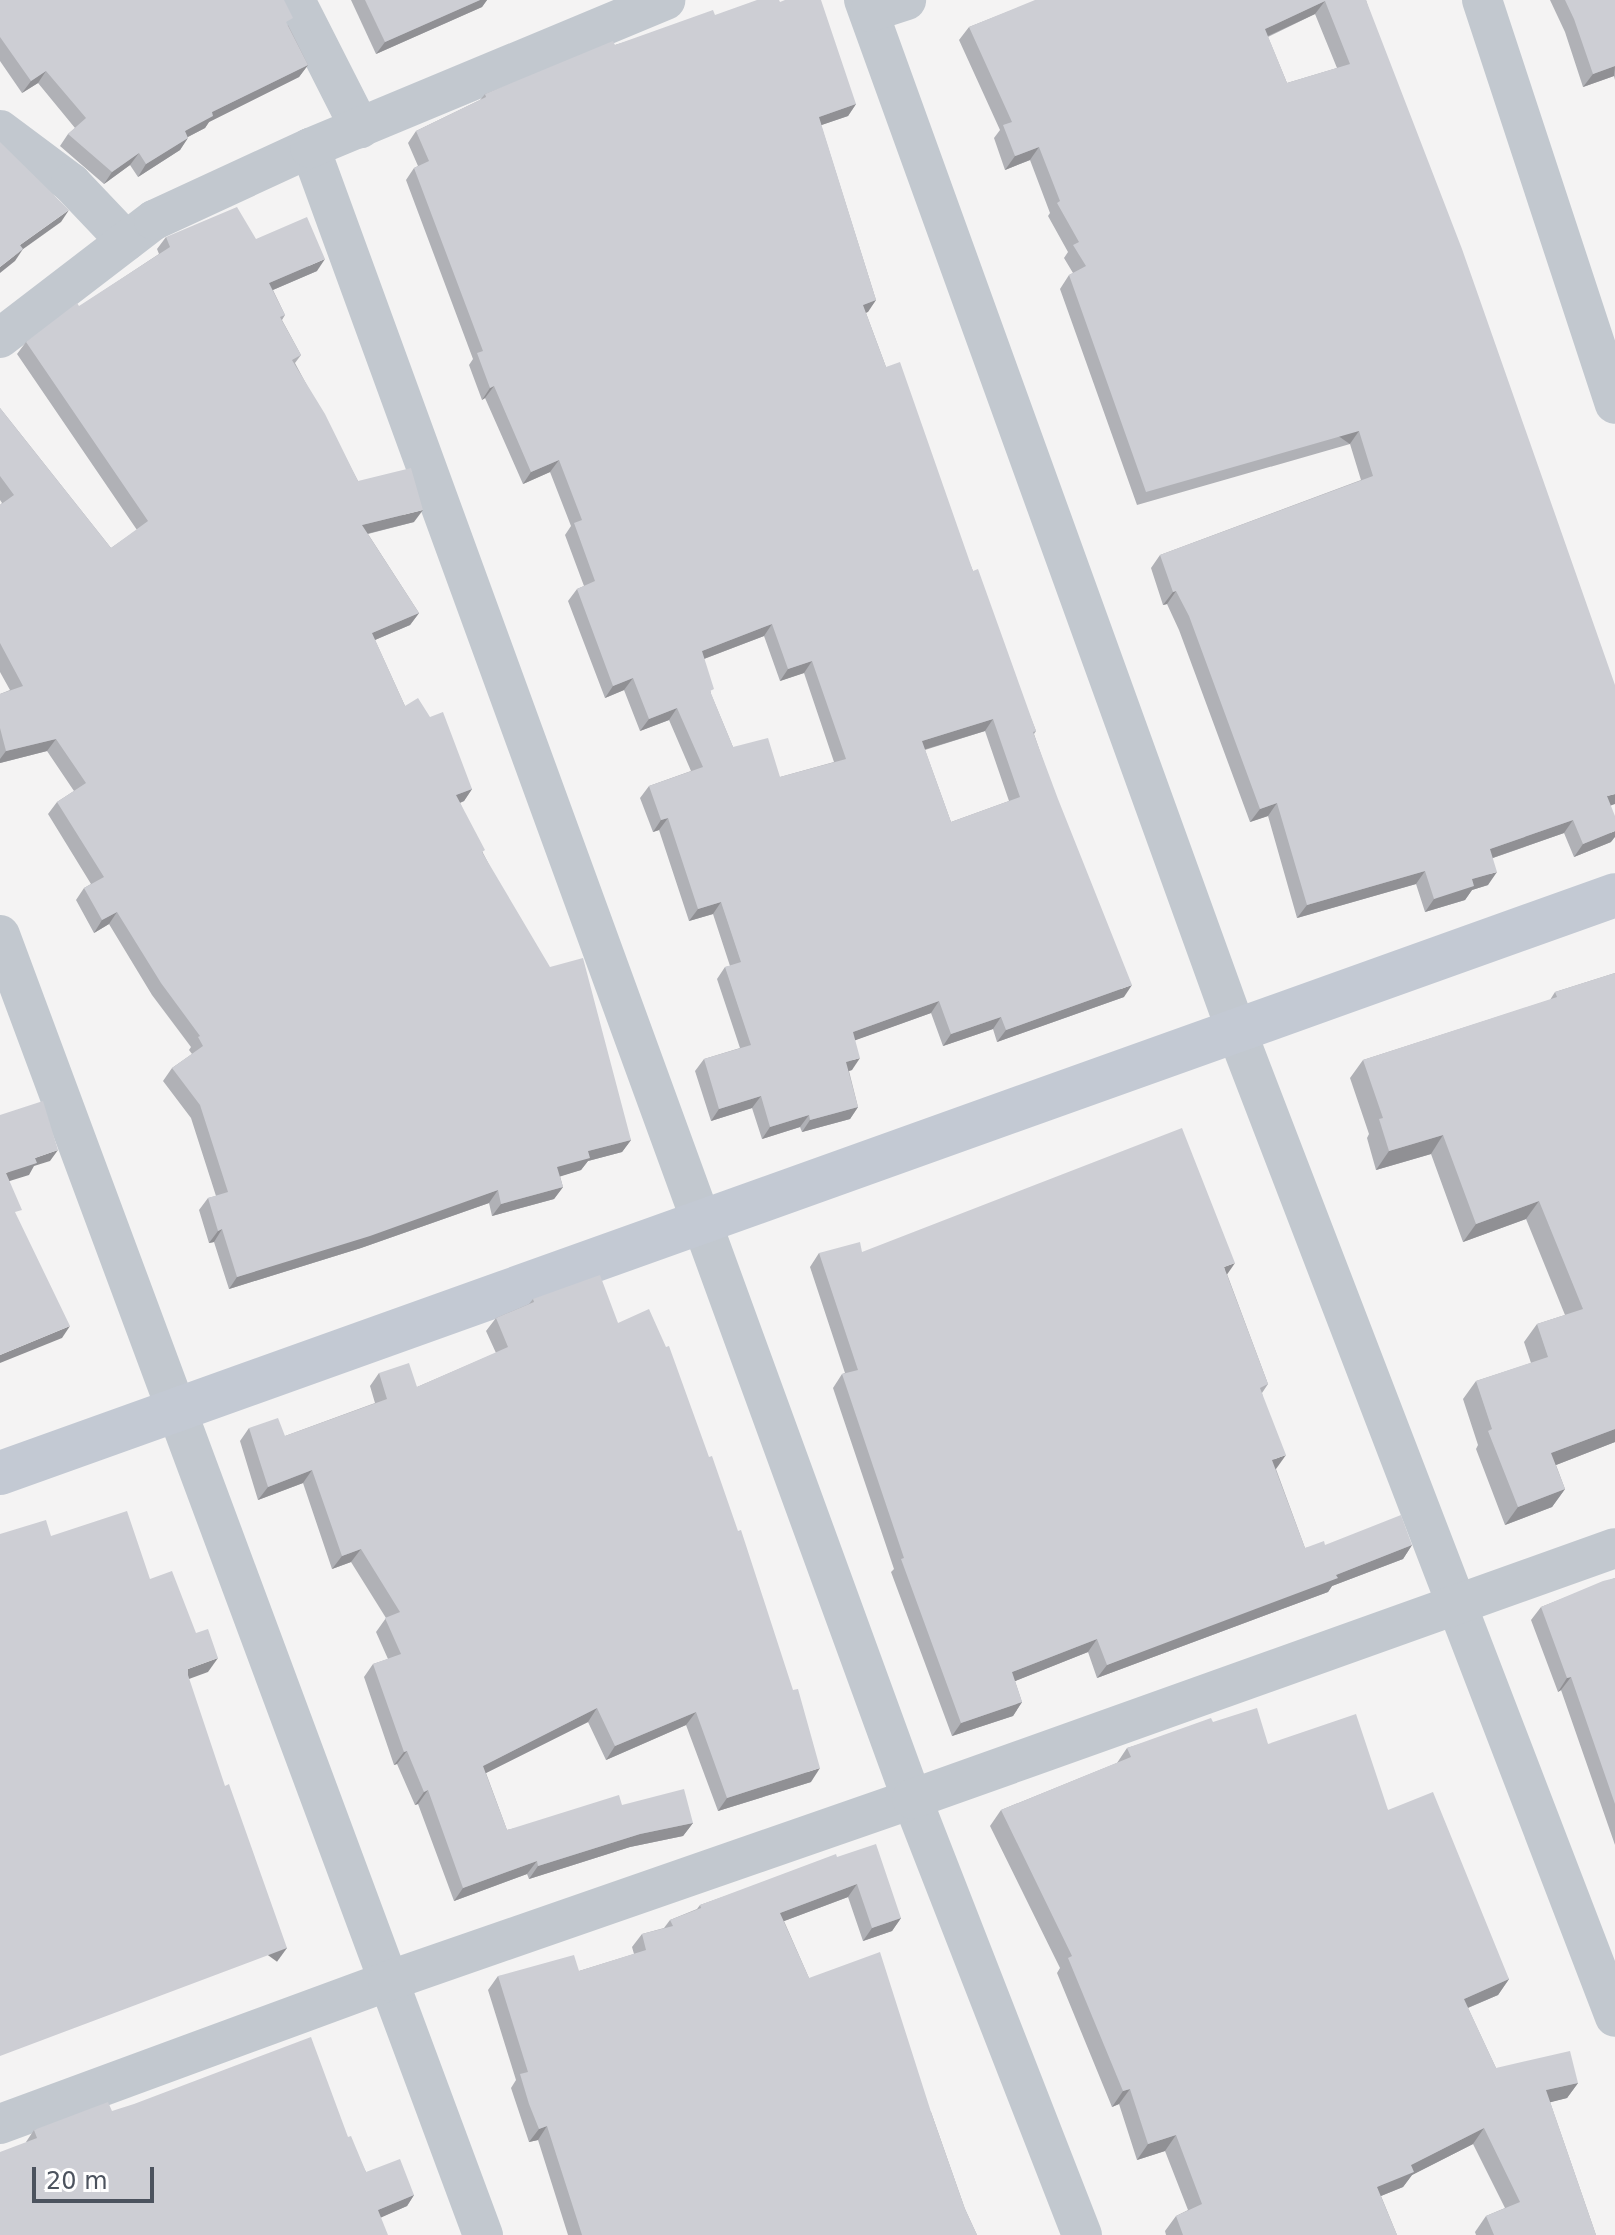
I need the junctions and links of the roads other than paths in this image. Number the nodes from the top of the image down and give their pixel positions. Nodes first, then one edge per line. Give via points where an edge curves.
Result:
1 (295, 0) edge
2 (665, 0) edge
3 (1482, 0) edge
4 (880, 4) edge
5 (360, 128) junction
6 (0, 130) edge
7 (310, 148) junction
8 (126, 241) junction
9 (0, 338) edge
10 (1615, 404) edge
11 (1615, 895) edge
12 (0, 935) edge
13 (1236, 1030) junction
14 (703, 1224) junction
15 (177, 1412) junction
16 (0, 1473) edge
17 (1615, 1548) edge
18 (1457, 1604) junction
19 (912, 1799) junction
20 (388, 1981) junction
21 (1615, 2017) edge
22 (0, 2124) edge
23 (483, 2235) edge
24 (1082, 2235) edge

1 - 5 street
2 - 5 street
3 - 10 street
4 - 13 street
5 - 7 street
6 - 8 street via 71,183
7 - 8 street via 154,220
7 - 14 street
8 - 9 street
11 - 13 main road
12 - 15 street
13 - 14 main road
13 - 18 street
14 - 15 main road
14 - 19 street
15 - 16 main road
15 - 20 street
17 - 18 street
18 - 19 street
18 - 21 street
19 - 20 street
19 - 24 street
20 - 22 street
20 - 23 street

